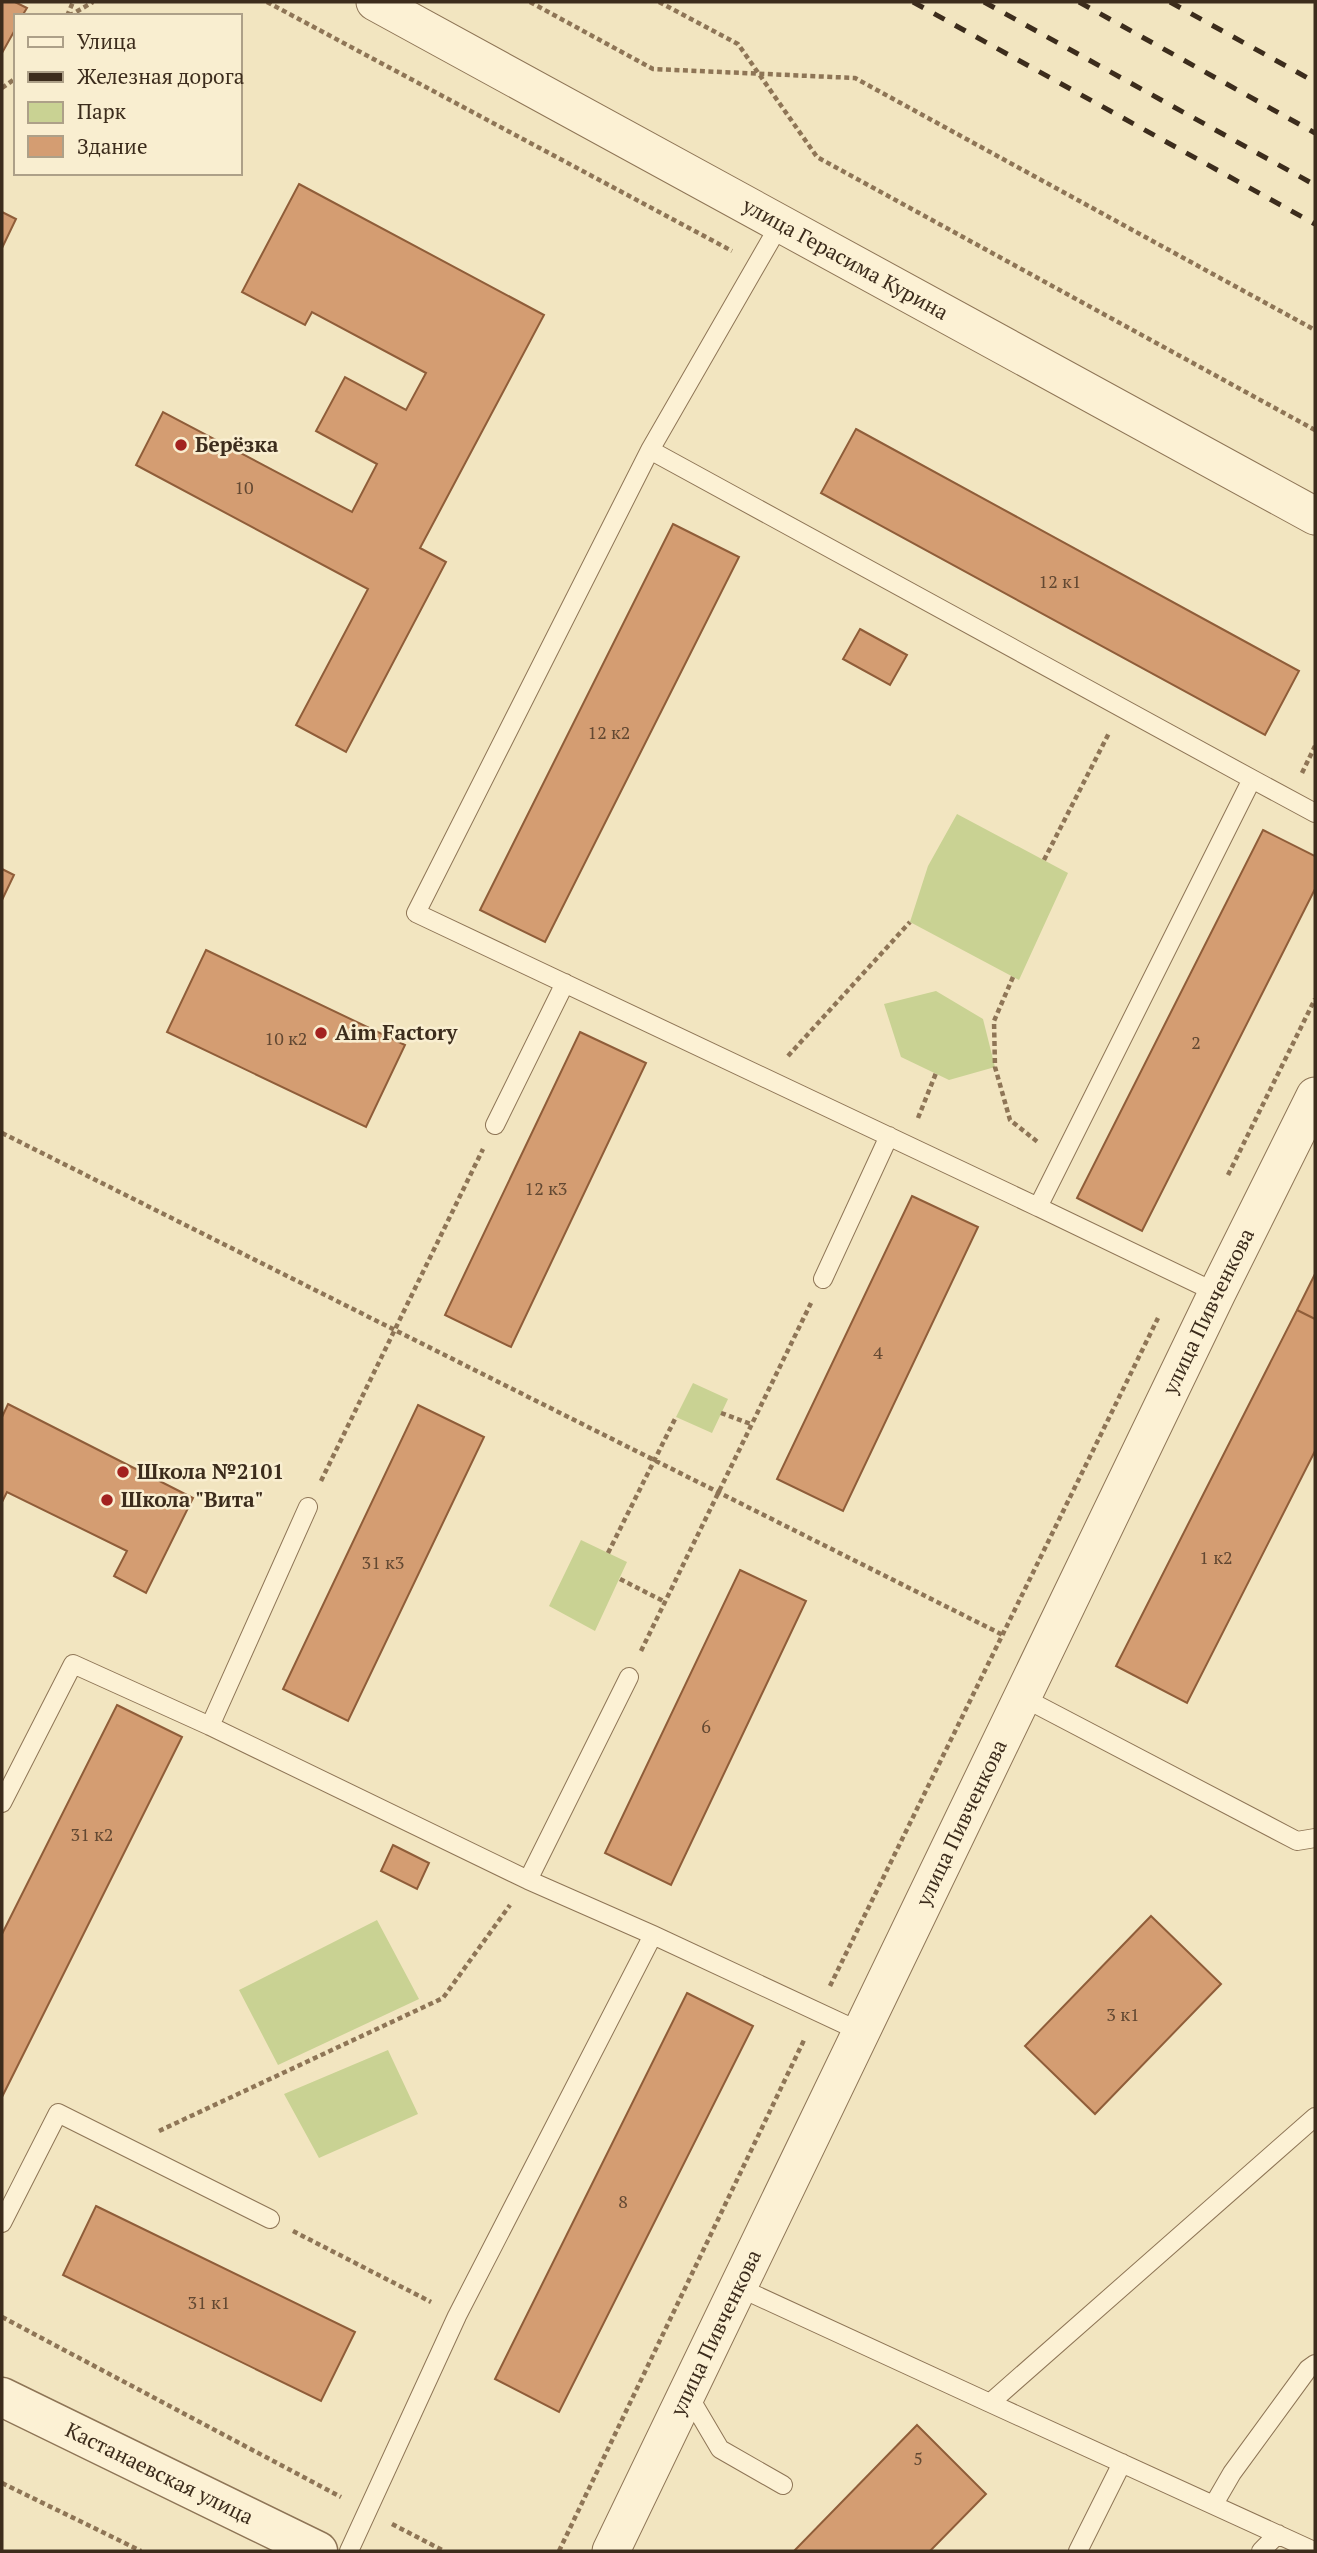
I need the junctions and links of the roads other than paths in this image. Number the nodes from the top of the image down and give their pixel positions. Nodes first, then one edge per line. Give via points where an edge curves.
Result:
1 (375, 2) edge
2 (779, 224) junction
3 (650, 450) junction
4 (1315, 516) edge
5 (1252, 779) junction
6 (1315, 813) edge
7 (565, 983) junction
8 (1315, 1096) edge
9 (495, 1125) road end
10 (889, 1136) junction
11 (1038, 1207) junction
12 (823, 1279) road end
13 (1217, 1293) junction
14 (308, 1507) road end
15 (629, 1677) road end
16 (1022, 1698) junction
17 (210, 1726) junction
18 (2, 1803) edge
19 (1315, 1838) edge
20 (528, 1880) junction
21 (653, 1936) junction
22 (861, 2032) junction
23 (1315, 2117) edge
24 (271, 2219) road end
25 (2, 2223) edge
26 (738, 2287) junction
27 (1315, 2364) edge
28 (687, 2393) junction
29 (2, 2397) edge
30 (990, 2403) junction
31 (1122, 2463) junction
32 (783, 2485) dead end
33 (1214, 2504) junction
34 (1278, 2533) junction
35 (318, 2551) edge
36 (349, 2551) edge
37 (611, 2551) edge
38 (1078, 2551) edge
39 (1261, 2551) edge
40 (1314, 2551) edge

1 - 2 street, улица Герасима Курина
2 - 3 lane
2 - 4 street, улица Герасима Курина
3 - 5 lane
3 - 7 lane via 416,913
5 - 6 lane
5 - 11 lane
7 - 9 lane
7 - 10 lane
8 - 13 street, улица Пивченкова
10 - 11 lane
10 - 12 lane
11 - 13 lane
13 - 16 street, улица Пивченкова
14 - 17 lane
15 - 20 lane
16 - 19 lane via 1297,1841
16 - 22 street, улица Пивченкова
17 - 18 lane via 74,1664
17 - 20 lane
20 - 21 lane
21 - 22 lane
21 - 36 lane via 457,2316
22 - 26 street, улица Пивченкова
23 - 30 lane
24 - 25 lane via 58,2113
26 - 28 street, улица Пивченкова
26 - 30 lane
27 - 33 lane via 1239,2462
28 - 32 lane via 720,2449
28 - 37 street, улица Пивченкова
29 - 35 street, Кастанаевская улица
30 - 31 lane
31 - 33 lane
31 - 38 lane
33 - 34 lane
34 - 39 lane
34 - 40 lane

